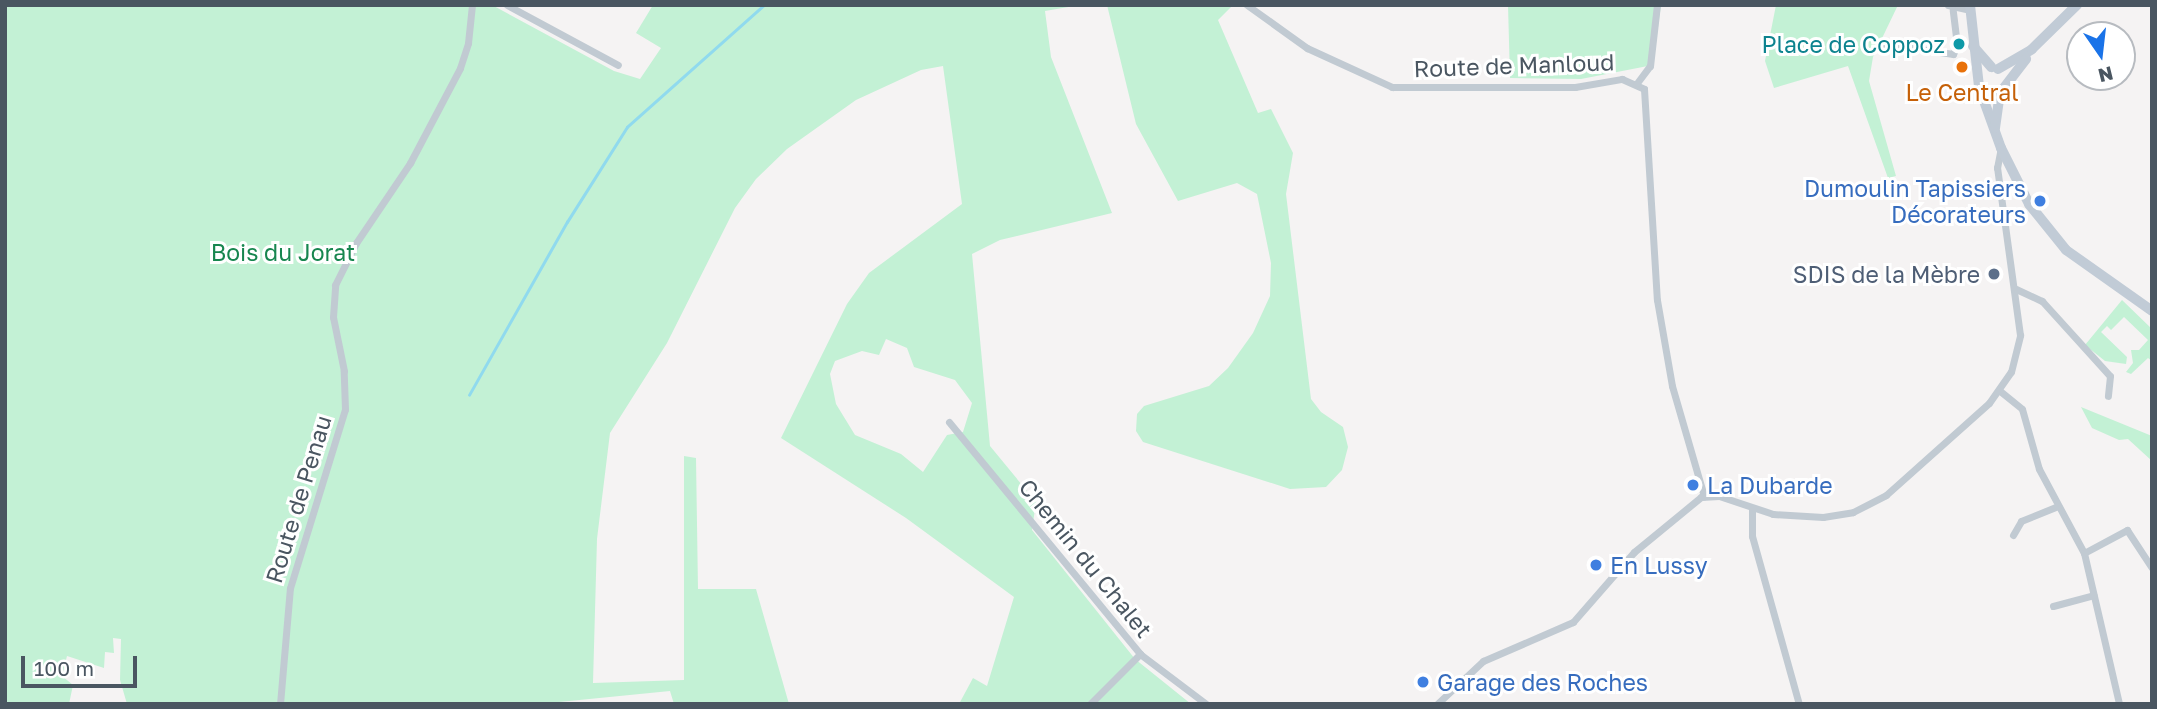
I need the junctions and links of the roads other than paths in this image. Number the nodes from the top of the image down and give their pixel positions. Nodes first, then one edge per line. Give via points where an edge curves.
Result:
1 (472, 5) edge
2 (507, 5) edge
3 (1247, 5) edge
4 (1657, 5) edge
5 (2077, 5) edge
6 (1950, 7) edge
7 (1970, 8) edge
8 (1880, 43) dead end
9 (1973, 46) junction
10 (2032, 49) junction
11 (618, 65) dead end
12 (1995, 68) junction
13 (1637, 83) junction
14 (1980, 85) junction
15 (2003, 89) junction
16 (1996, 134) junction
17 (2001, 148) junction
18 (2016, 289) junction
19 (2152, 311) edge
20 (2000, 391) junction
21 (2108, 396) dead end
22 (949, 422) dead end
23 (1704, 496) junction
24 (2058, 506) junction
25 (1752, 510) junction
26 (2013, 535) dead end
27 (2084, 553) junction
28 (2152, 568) edge
29 (2094, 595) junction
30 (2053, 606) dead end
31 (1140, 654) junction
32 (281, 704) edge
33 (1090, 704) edge
34 (1206, 704) edge
35 (1437, 704) edge
36 (1799, 704) edge
37 (2119, 704) edge

1 - 32 street, Route de Penau via 460,68 410,163 356,243 335,285 333,317 344,371 345,409 290,587
2 - 11 street
3 - 13 street, Route de Manloud via 1307,48 1402,89 1574,87 1622,79
4 - 13 street via 1650,66
5 - 10 main road
6 - 7 street
6 - 8 street via 1957,45 1953,54
7 - 9 main road
9 - 12 main road
9 - 14 main road
10 - 12 main road
10 - 15 main road
12 - 14 main road
12 - 15 main road
13 - 23 street via 1647,99 1649,205 1663,346
14 - 15 main road via 1989,95
14 - 16 main road
15 - 16 main road
16 - 17 main road
17 - 18 street via 1997,168
17 - 19 main road via 2024,197 2052,236
18 - 20 street via 2019,344
18 - 21 street via 2042,301 2105,370 2112,384
20 - 24 street via 2022,409 2039,469
20 - 25 street via 1906,478 1870,504 1824,517
22 - 31 street, Chemin du Chalet
23 - 25 street via 1724,497
23 - 35 street via 1634,552 1573,622 1483,661
24 - 26 street via 2021,521
24 - 27 street
25 - 36 street via 1752,536
27 - 28 street via 2127,530
27 - 29 street
29 - 30 street
29 - 37 street
31 - 33 street
31 - 34 street, Chemin du Chalet

